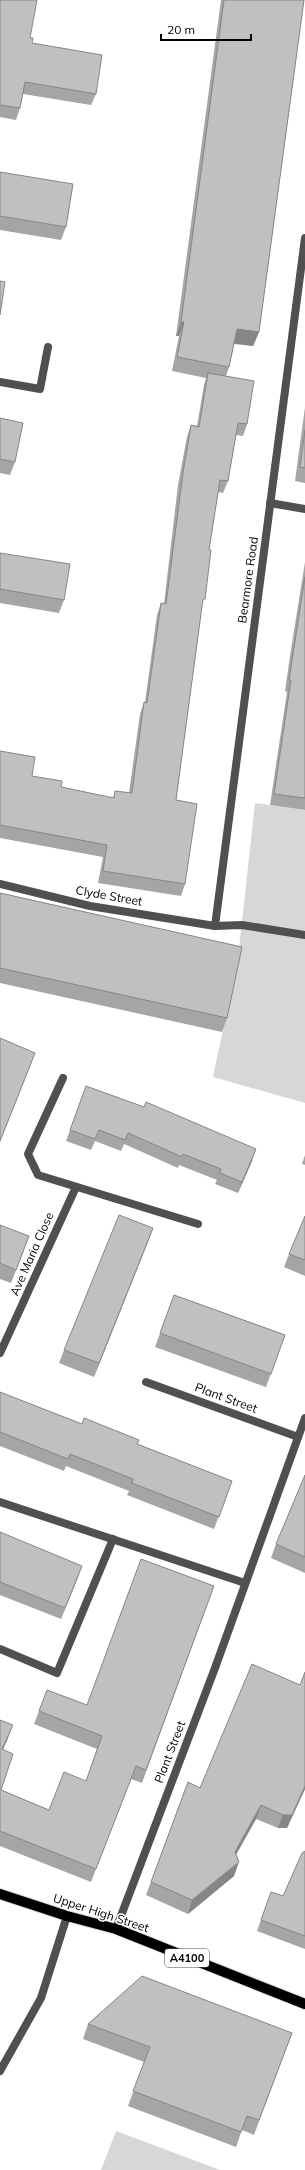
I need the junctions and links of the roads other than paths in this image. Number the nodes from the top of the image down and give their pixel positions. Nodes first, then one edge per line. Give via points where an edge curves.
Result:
1 (305, 238) edge
2 (48, 347) dead end
3 (0, 382) edge
4 (270, 503) junction
5 (305, 509) edge
6 (0, 884) edge
7 (215, 926) junction
8 (305, 936) edge
9 (63, 1078) dead end
10 (76, 1187) junction
11 (198, 1224) dead end
12 (0, 1354) edge
13 (146, 1382) dead end
14 (305, 1418) edge
15 (298, 1437) junction
16 (0, 1502) edge
17 (113, 1539) junction
18 (245, 1583) junction
19 (0, 1649) edge
20 (0, 1894) edge
21 (67, 1916) junction
22 (116, 1929) junction
23 (305, 2004) edge
24 (0, 2071) edge

1 - 4 street, Bearmore Road
2 - 3 street via 40,389
4 - 5 street
4 - 7 street, Bearmore Road
6 - 7 street, Clyde Street via 90,906
7 - 8 street, Clyde Street via 242,925
9 - 10 street via 28,1154 38,1175
10 - 11 street
10 - 12 street, Ave Maria Close
13 - 15 street, Plant Street
14 - 15 street, Plant Street
15 - 18 street, Plant Street
16 - 17 street
17 - 18 street
17 - 19 street via 57,1673
18 - 22 street, Plant Street
20 - 21 main road, Upper High Street / A4100
21 - 22 main road, Upper High Street / A4100
21 - 24 street via 41,1998
22 - 23 main road, Upper High Street / A4100

